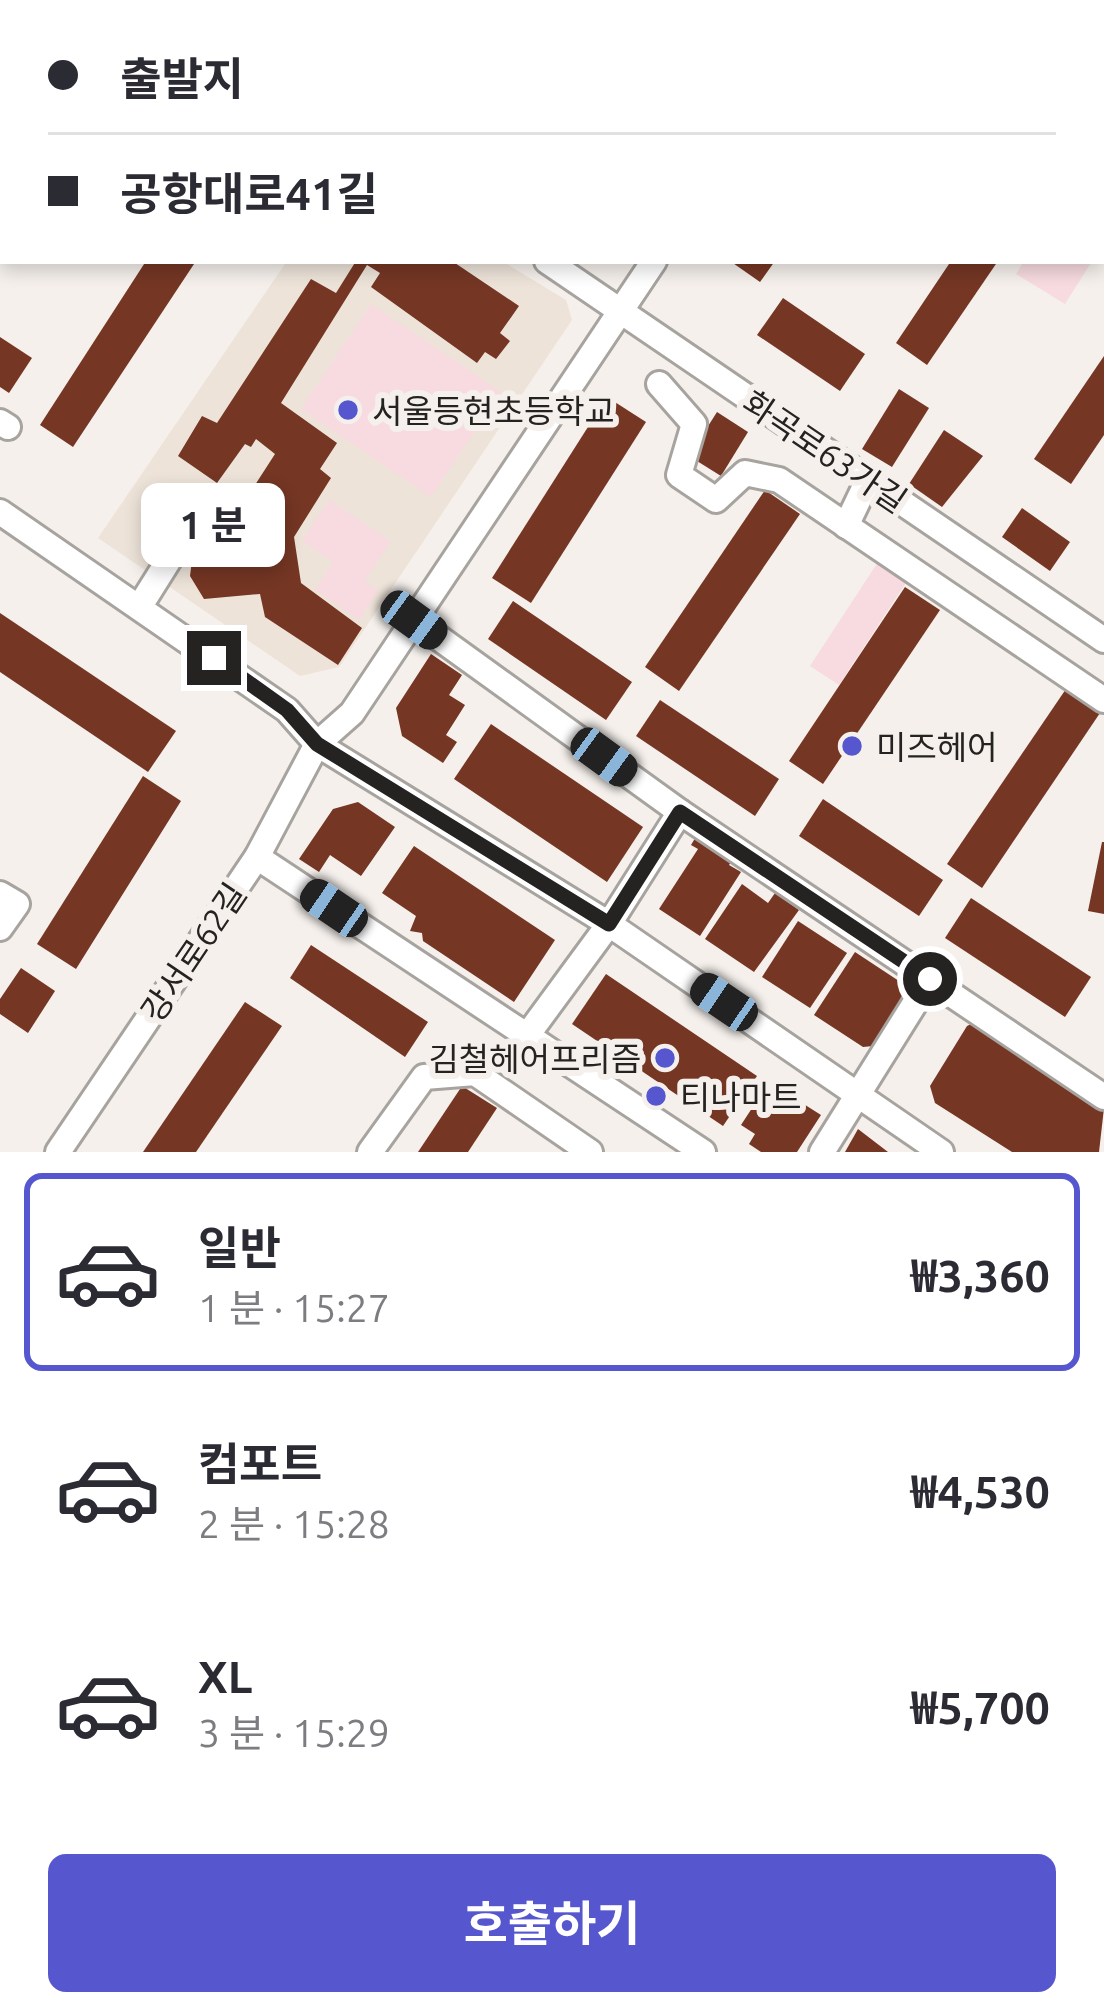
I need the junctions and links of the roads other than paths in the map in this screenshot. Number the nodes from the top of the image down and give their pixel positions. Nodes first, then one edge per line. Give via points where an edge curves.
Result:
1 (551, 264) edge
2 (652, 264) edge
3 (620, 312) junction
4 (659, 384) dead end
5 (868, 480) junction
6 (0, 512) edge
7 (846, 526) junction
8 (178, 547) dead end
9 (140, 606) junction
10 (414, 620) junction
11 (1104, 640) edge
12 (1104, 700) edge
13 (317, 744) junction
14 (680, 812) junction
15 (257, 857) junction
16 (0, 894) edge
17 (609, 924) junction
18 (0, 928) edge
19 (930, 979) junction
20 (526, 1037) junction
21 (862, 1095) junction
22 (1104, 1097) edge
23 (58, 1152) edge
24 (370, 1152) edge
25 (590, 1152) edge
26 (703, 1152) edge
27 (822, 1152) edge
28 (941, 1152) edge

1 - 3 street, 화곡로63가길
2 - 3 street, 강서로62길
3 - 5 street, 화곡로63가길
3 - 10 street, 강서로62길
4 - 7 street via 694,424 679,475 716,500 745,473 779,480
5 - 7 street
5 - 11 street, 화곡로63가길
6 - 9 street
7 - 12 street
8 - 9 street
9 - 13 street via 287,710
10 - 13 street, 강서로62길 via 352,712
10 - 14 street
13 - 15 street, 강서로62길
13 - 17 street
14 - 17 street
14 - 19 street
15 - 20 street
15 - 23 street, 강서로62길
16 - 18 street via 17,904
17 - 20 street
17 - 21 street
19 - 21 street
19 - 22 street
20 - 26 street
21 - 27 street
21 - 28 street
24 - 25 street via 424,1077 458,1071 475,1073

